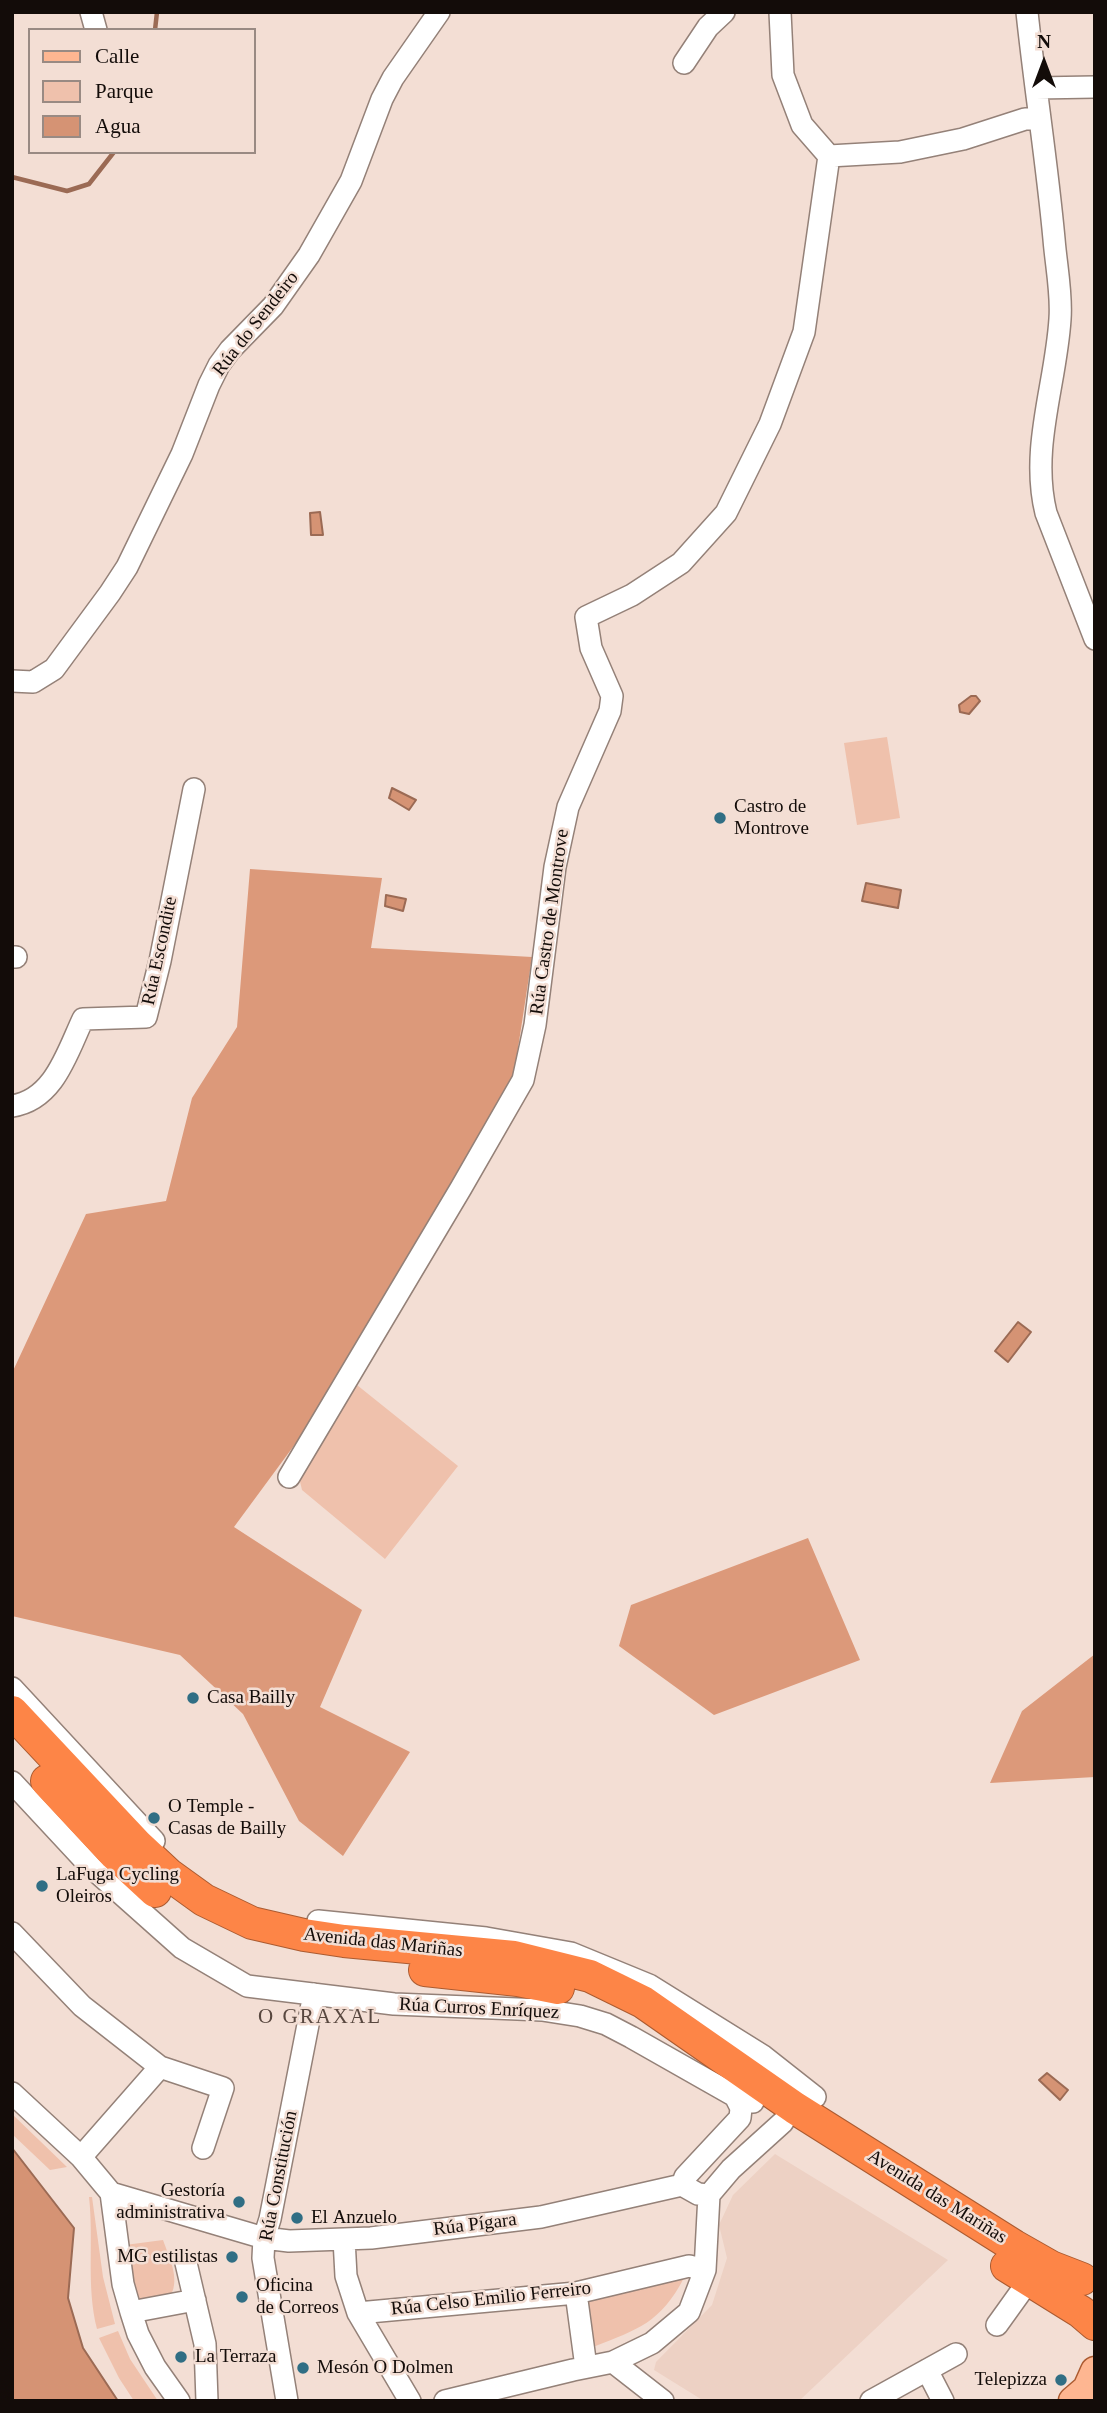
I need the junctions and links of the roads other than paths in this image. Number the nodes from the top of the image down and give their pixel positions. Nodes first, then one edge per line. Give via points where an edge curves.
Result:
1 (439, 12) edge
2 (724, 12) edge
3 (780, 12) edge
4 (1027, 12) edge
5 (684, 63) dead end
6 (1095, 87) edge
7 (1036, 88) junction
8 (1040, 119) junction
9 (829, 156) junction
10 (1095, 639) edge
11 (12, 681) edge
12 (194, 789) dead end
13 (12, 1106) edge
14 (289, 1477) dead end
15 (12, 1682) edge
16 (12, 1688) edge
17 (22, 1711) edge
18 (12, 1744) edge
19 (12, 1782) edge
20 (12, 1933) edge
21 (314, 1994) junction
22 (711, 2065) junction
23 (160, 2067) junction
24 (12, 2092) edge
25 (744, 2099) junction
26 (798, 2109) junction
27 (203, 2148) dead end
28 (81, 2157) junction
29 (682, 2185) junction
30 (111, 2193) junction
31 (709, 2195) junction
32 (264, 2238) junction
33 (344, 2239) junction
34 (186, 2263) dead end
35 (705, 2270) junction
36 (1088, 2271) edge
37 (1030, 2279) junction
38 (576, 2293) junction
39 (195, 2300) junction
40 (131, 2312) junction
41 (358, 2313) junction
42 (1095, 2324) edge
43 (997, 2325) dead end
44 (956, 2354) dead end
45 (613, 2362) junction
46 (586, 2368) junction
47 (927, 2370) junction
48 (1095, 2371) edge
49 (179, 2401) edge
50 (207, 2401) edge
51 (287, 2401) edge
52 (410, 2401) edge
53 (445, 2401) edge
54 (663, 2401) edge
55 (872, 2401) edge
56 (943, 2401) edge
57 (1073, 2401) edge

1 - 11 street, Rúa do Sendeiro via 393,78 351,181 309,255 273,306 219,365 182,454 121,576 54,669 33,682
2 - 5 street
3 - 9 street via 783,75 802,125
4 - 7 street
6 - 7 street
7 - 8 street
8 - 9 street via 900,152
8 - 10 street via 1061,317 1040,455 1041,491
9 - 14 street, Rúa Castro de Montrove via 804,332 770,424 726,513 681,564 586,617 590,648 612,696 611,704 568,807 523,1080
12 - 13 street, Rúa Escondite via 146,1017 83,1019 53,1083 24,1105
15 - 17 street
16 - 17 street
17 - 26 highway, Avenida das Mariñas via 168,1874 204,1900 263,1926 317,1937 514,1957 590,1976 643,2002
17 - 26 street via 162,1849 207,1886 293,1918 486,1938 571,1953 649,1985 763,2056
18 - 22 highway, Avenida das Mariñas via 143,1880 184,1912 217,1929 296,1954 564,1989 626,2012
19 - 21 street, Rúa Curros Enríquez via 92,1867 182,1948 247,1986
20 - 23 street via 82,2006
21 - 25 street, Rúa Curros Enríquez via 580,2016 606,2024
21 - 32 street, Rúa Constitución
22 - 25 highway
22 - 26 highway, Avenida das Mariñas
23 - 27 street via 223,2088
23 - 28 street
24 - 28 street
25 - 26 highway
25 - 29 street via 740,2118
26 - 31 street
26 - 36 highway, Avenida das Mariñas via 1051,2267
26 - 37 highway
28 - 30 street
29 - 31 street
29 - 33 street, Rúa Pígara via 541,2217
30 - 32 street, Rúa Pígara
30 - 40 street
31 - 35 street
32 - 33 street, Rúa Pígara
32 - 51 street, Rúa Constitución via 263,2258
33 - 41 street via 346,2276
34 - 39 street
35 - 38 street, Rúa Celso Emilio Ferreiro via 689,2266
35 - 45 street via 689,2312 652,2343
37 - 42 highway
37 - 43 street
38 - 41 street, Rúa Celso Emilio Ferreiro
38 - 46 street
39 - 40 street
39 - 50 street via 205,2344
40 - 49 street via 155,2368
41 - 52 street
44 - 47 street
45 - 46 street
45 - 54 street
46 - 53 street
47 - 55 street
47 - 56 street
48 - 57 main road via 1087,2389

